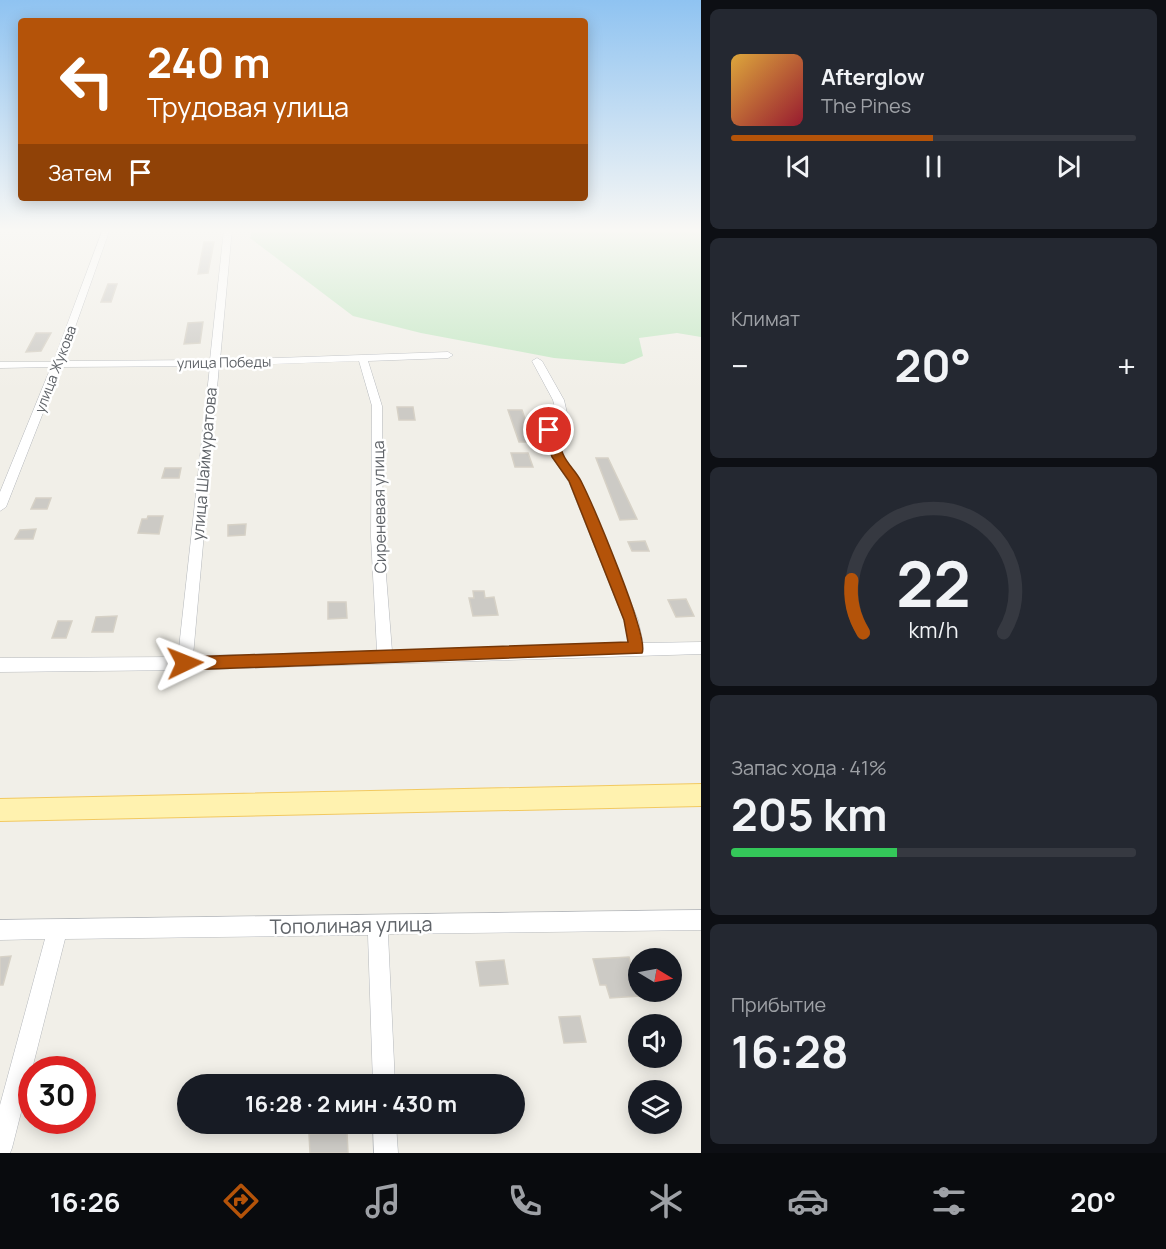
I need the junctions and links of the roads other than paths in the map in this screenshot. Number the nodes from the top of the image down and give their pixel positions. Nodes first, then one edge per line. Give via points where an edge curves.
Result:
1 (87, 283) edge
2 (222, 283) edge
3 (448, 356) dead end
4 (363, 359) junction
5 (537, 361) dead end
6 (214, 363) junction
7 (0, 365) edge
8 (57, 365) junction
9 (0, 507) edge
10 (637, 648) junction
11 (701, 648) edge
12 (386, 657) junction
13 (185, 663) junction
14 (0, 665) edge
15 (701, 795) edge
16 (0, 810) edge
17 (701, 920) edge
18 (378, 924) junction
19 (58, 929) junction
20 (0, 930) edge
21 (384, 1074) edge
22 (385, 1134) edge
23 (0, 1148) edge
24 (386, 1153) edge

1 - 8 street, улица Жукова
2 - 6 street, улица Шаймуратова
3 - 4 street, улица Победы
4 - 6 street, улица Победы
4 - 12 street, Сиреневая улица via 377,406 377,537
5 - 10 street via 564,417 565,426 549,430 558,457 575,481 631,620
6 - 8 street, улица Победы
6 - 13 street, улица Шаймуратова
7 - 8 street, улица Победы
8 - 9 street, улица Жукова
10 - 11 street
10 - 12 street
12 - 13 street
13 - 14 street
15 - 16 main road
17 - 18 street, Тополиная улица
18 - 19 street, Тополиная улица
18 - 21 street
19 - 20 street, Тополиная улица
19 - 23 street
22 - 24 street

